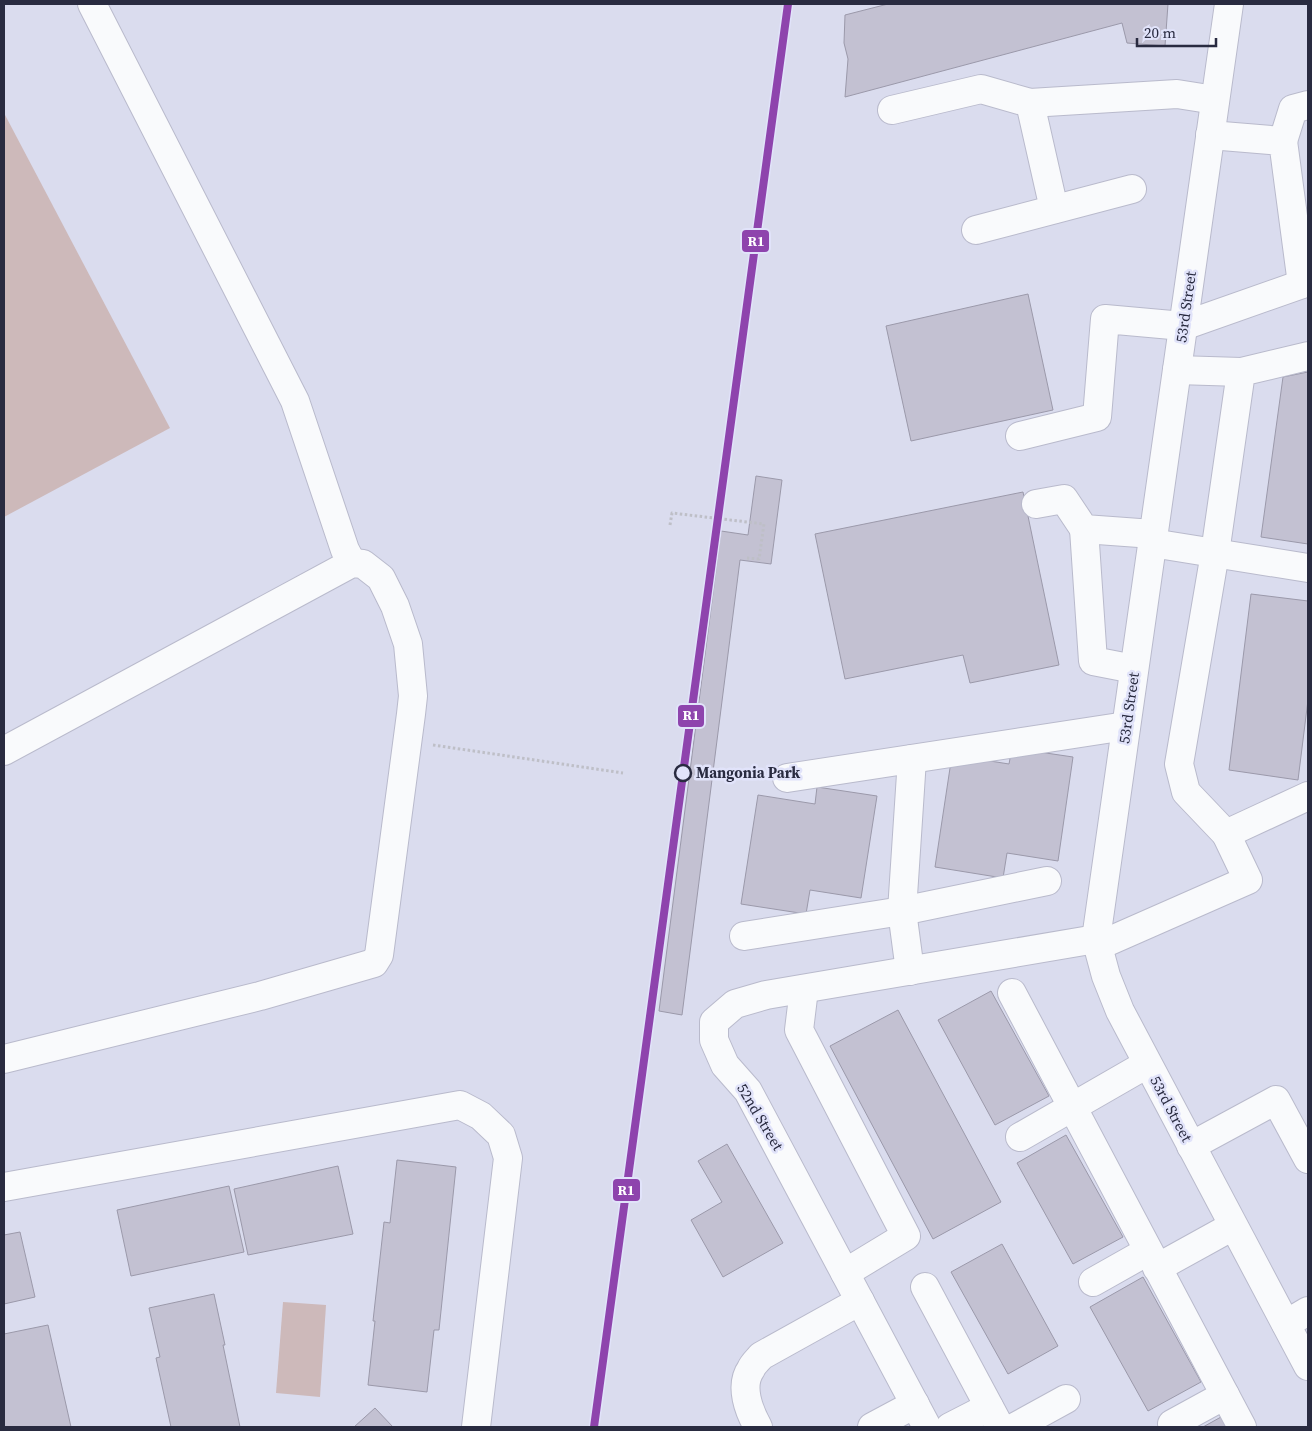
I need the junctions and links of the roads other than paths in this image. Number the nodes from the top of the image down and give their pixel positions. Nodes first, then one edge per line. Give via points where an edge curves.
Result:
1 (92, 4) edge
2 (1229, 4) edge
3 (1215, 100) junction
4 (1030, 103) junction
5 (1308, 105) edge
6 (892, 110) dead end
7 (1210, 135) junction
8 (1283, 141) junction
9 (1132, 189) dead end
10 (1054, 209) junction
11 (976, 230) dead end
12 (1305, 283) edge
13 (1183, 326) junction
14 (1308, 356) edge
15 (1177, 370) junction
16 (1241, 372) junction
17 (1020, 436) dead end
18 (1036, 504) dead end
19 (1084, 529) junction
20 (1153, 538) junction
21 (1215, 553) junction
22 (352, 563) junction
23 (1308, 568) edge
24 (1134, 669) junction
25 (1126, 726) junction
26 (4, 751) edge
27 (912, 759) junction
28 (787, 778) dead end
29 (1308, 796) edge
30 (1226, 834) junction
31 (1047, 881) dead end
32 (902, 911) junction
33 (744, 936) dead end
34 (1097, 943) junction
35 (910, 971) junction
36 (804, 989) junction
37 (1012, 993) dead end
38 (4, 1059) edge
39 (1148, 1064) junction
40 (1072, 1107) junction
41 (1020, 1137) dead end
42 (1191, 1146) junction
43 (1308, 1159) edge
44 (4, 1188) edge
45 (1234, 1226) junction
46 (1153, 1259) junction
47 (845, 1273) junction
48 (1093, 1282) dead end
49 (925, 1287) dead end
50 (860, 1301) junction
51 (1297, 1318) edge
52 (1308, 1366) edge
53 (1225, 1395) junction
54 (1066, 1399) dead end
55 (921, 1416) edge
56 (994, 1417) edge
57 (1172, 1424) dead end
58 (476, 1427) edge
59 (758, 1427) edge
60 (872, 1427) edge
61 (950, 1427) edge
62 (1015, 1427) edge
63 (1242, 1427) edge

1 - 22 street via 295,401
2 - 3 street, 53rd Street
3 - 4 street via 1177,94
3 - 7 street, 53rd Street
4 - 6 street via 981,89
4 - 10 street
5 - 8 street via 1293,109
7 - 8 street
7 - 13 street, 53rd Street
8 - 12 street
9 - 10 street
10 - 11 street
12 - 13 street
13 - 15 street, 53rd Street
13 - 17 street via 1105,319 1097,417
14 - 16 street
15 - 16 street
15 - 20 street, 53rd Street
16 - 21 street
18 - 19 street via 1064,498
19 - 20 street
19 - 24 street via 1093,661
20 - 21 street
20 - 24 street, 53rd Street
21 - 23 street
21 - 30 street via 1179,764 1186,792
22 - 26 street
22 - 38 street via 363,564 381,578 395,606 408,644 413,696 379,955 374,963 260,996
24 - 25 street, 53rd Street
25 - 27 street
25 - 34 street, 53rd Street
27 - 28 street
27 - 32 street
29 - 30 street
30 - 34 street, 52nd Street via 1248,880
31 - 32 street
32 - 33 street
32 - 35 street
34 - 35 street, 52nd Street
34 - 39 street, 53rd Street via 1120,1011
35 - 36 street, 52nd Street
36 - 47 street via 799,1030 906,1236
36 - 47 street, 52nd Street via 735,1004 714,1022 714,1040 725,1065 748,1091
37 - 40 street
39 - 40 street
39 - 42 street, 53rd Street
40 - 41 street
40 - 46 street
42 - 43 street via 1276,1100
42 - 45 street, 53rd Street
44 - 58 street via 460,1105 467,1108 481,1116 501,1136 508,1158
45 - 46 street
45 - 51 street, 53rd Street
46 - 48 street
46 - 53 street
47 - 50 street, 52nd Street
49 - 56 street
50 - 55 street, 52nd Street
50 - 59 street via 761,1356 749,1370 745,1391 751,1415
51 - 52 street, 53rd Street
53 - 57 street
53 - 63 street
54 - 62 street
55 - 60 street
56 - 61 street

